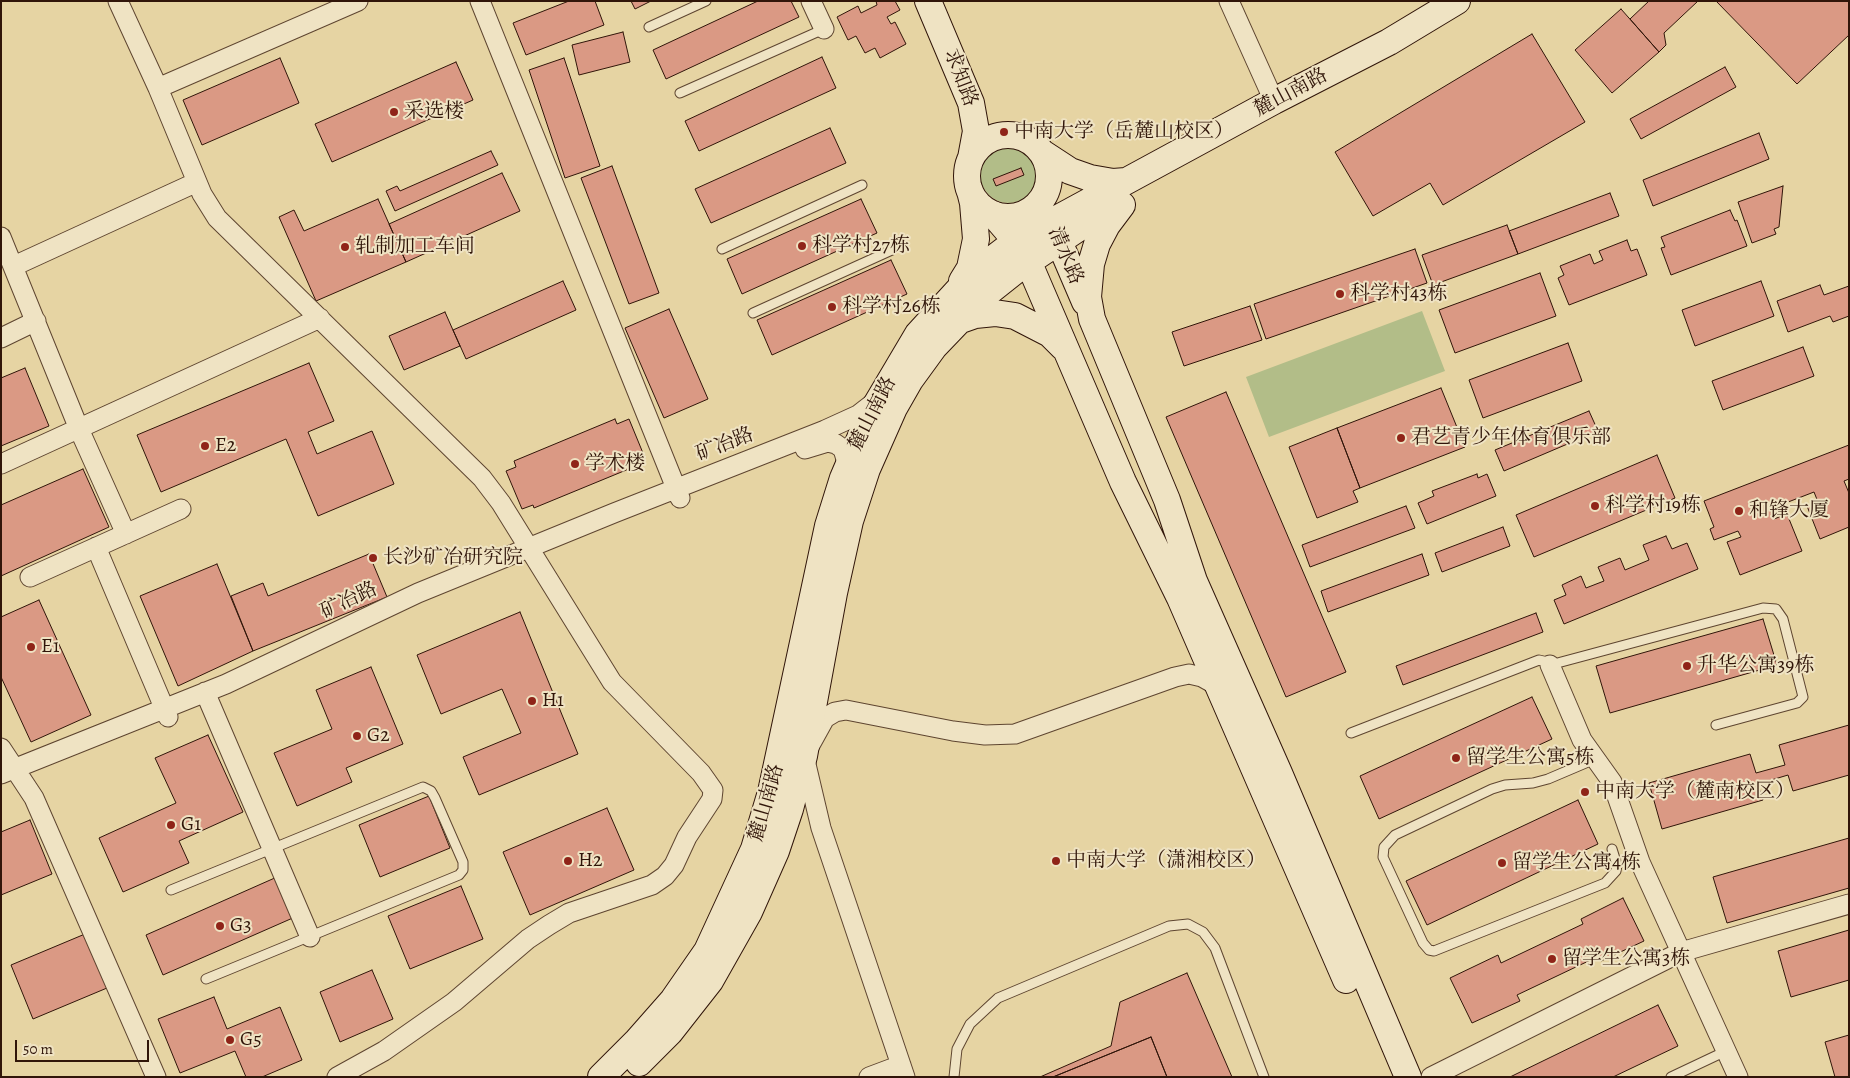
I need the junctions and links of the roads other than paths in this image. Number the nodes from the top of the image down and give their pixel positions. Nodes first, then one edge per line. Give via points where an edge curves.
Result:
1 (118, 1) edge
2 (358, 1) edge
3 (480, 1) edge
4 (706, 1) edge
5 (811, 1) edge
6 (928, 1) edge
7 (940, 1) edge
8 (1229, 1) edge
9 (1457, 1) edge
10 (1479, 1) edge
11 (649, 27) dead end
12 (824, 29) joint
13 (158, 88) junction
14 (680, 93) dead end
15 (1274, 101) junction
16 (1020, 136) junction
17 (1044, 154) junction
18 (971, 158) junction
19 (197, 182) junction
20 (862, 185) dead end
21 (1133, 186) junction
22 (969, 190) junction
23 (1047, 191) junction
24 (993, 214) junction
25 (1055, 231) junction
26 (1, 237) edge
27 (722, 250) dead end
28 (892, 250) dead end
29 (1022, 251) junction
30 (14, 266) junction
31 (956, 292) junction
32 (753, 313) dead end
33 (320, 318) junction
34 (1092, 319) junction
35 (36, 321) junction
36 (958, 321) junction
37 (1, 338) edge
38 (1066, 350) junction
39 (880, 397) junction
40 (79, 428) junction
41 (1, 464) edge
42 (848, 466) junction
43 (678, 493) junction
44 (181, 509) dead end
45 (126, 534) junction
46 (96, 547) junction
47 (532, 552) junction
48 (30, 577) dead end
49 (1550, 665) junction
50 (1218, 686) junction
51 (207, 697) junction
52 (166, 713) junction
53 (1716, 725) dead end
54 (1351, 732) dead end
55 (1, 748) edge
56 (804, 756) junction
57 (1595, 759) junction
58 (12, 773) edge
59 (1, 784) edge
60 (784, 826) junction
61 (821, 828) junction
62 (272, 848) junction
63 (1612, 849) dead end
64 (171, 890) dead end
65 (1849, 904) edge
66 (1849, 914) edge
67 (310, 936) junction
68 (1683, 957) junction
69 (206, 979) dead end
70 (1726, 1051) junction
71 (903, 1071) edge
72 (156, 1077) edge
73 (337, 1077) edge
74 (601, 1077) edge
75 (625, 1077) edge
76 (869, 1077) edge
77 (954, 1077) edge
78 (1264, 1077) edge
79 (1388, 1077) edge
80 (1408, 1077) edge
81 (1431, 1077) edge
82 (1454, 1077) edge
83 (1671, 1077) edge
84 (1738, 1077) edge

1 - 13 street
2 - 13 street
3 - 43 street
4 - 11 lane
5 - 12 street
6 - 18 main road, 求知路 via 971,103 976,132
7 - 16 main road, 求知路 via 987,105 1002,124
8 - 15 street
9 - 15 main road, 麓山南路 via 1389,42
10 - 21 main road, 麓山南路 via 1421,39
12 - 14 lane
13 - 19 street
15 - 21 main road, 麓山南路
16 - 17 main road
16 - 18 main road via 1005,134 991,138 979,146
17 - 21 main road via 1070,171
17 - 23 main road via 1050,172
18 - 22 main road via 967,169
19 - 30 street
19 - 33 street via 217,218
20 - 27 lane
21 - 25 main road, 麓山南路
21 - 34 main road via 1097,244 1088,282
22 - 24 main road via 975,200
22 - 31 main road via 975,220 974,254
23 - 24 main road via 1036,206 1020,215
23 - 25 main road, 清水路
24 - 29 main road, 清水路
25 - 29 main road, 麓山南路
25 - 34 main road, 清水路
26 - 30 street
28 - 32 lane
29 - 31 main road, 麓山南路 via 993,257
29 - 36 main road, 麓山南路
29 - 38 main road, 清水路
30 - 35 street
31 - 39 main road, 麓山南路 via 918,334
33 - 40 street
33 - 47 street via 482,478 502,503
34 - 80 main road, 清水路 via 1167,500 1194,581
35 - 37 street
35 - 40 street
36 - 38 main road via 982,314 1015,316 1050,334
36 - 56 main road, 麓山南路 via 910,380 867,469 850,521 834,592
38 - 50 main road, 清水路
39 - 42 main road, 麓山南路
39 - 43 street, 矿冶路 via 858,415
40 - 41 street
40 - 45 street
42 - 43 street, 矿冶路 via 843,449 828,442
42 - 74 main road, 麓山南路 via 828,526 785,733 754,849 707,951 674,1000
43 - 47 street, 矿冶路
44 - 45 street
45 - 46 street
46 - 48 street
46 - 52 street
47 - 51 street, 矿冶路 via 418,594
47 - 73 street via 607,675 701,773 713,790 712,799 665,876 652,885 569,913 549,925 454,1002 384,1051
49 - 53 lane via 1763,608 1776,610 1783,619 1803,698 1796,703
49 - 54 lane via 1544,660 1534,662
49 - 57 street via 1576,728
50 - 56 street via 1189,674 1175,677 1015,734 953,731 846,710 825,718
50 - 79 main road, 清水路
51 - 52 street, 矿冶路
51 - 62 street
52 - 58 street, 矿冶路
55 - 58 street
56 - 60 main road, 麓山南路
56 - 61 street
57 - 63 lane via 1548,779 1492,790 1395,835 1388,841 1383,857 1423,943 1434,951 1605,882 1616,871
57 - 68 street via 1612,782 1640,862
58 - 59 street, 矿冶路
58 - 72 street via 34,798
60 - 61 street via 801,813
60 - 75 main road, 麓山南路 via 749,912 710,981 670,1032
61 - 71 street
62 - 64 lane
62 - 67 street
62 - 67 lane via 424,787 435,798 463,862 459,875
65 - 68 street
66 - 68 street
67 - 69 lane
68 - 70 street
68 - 81 street
68 - 82 street
70 - 83 lane
70 - 84 street
71 - 76 street
77 - 78 lane via 957,1049 970,1024 998,998 1170,926 1188,924 1203,932 1214,948

